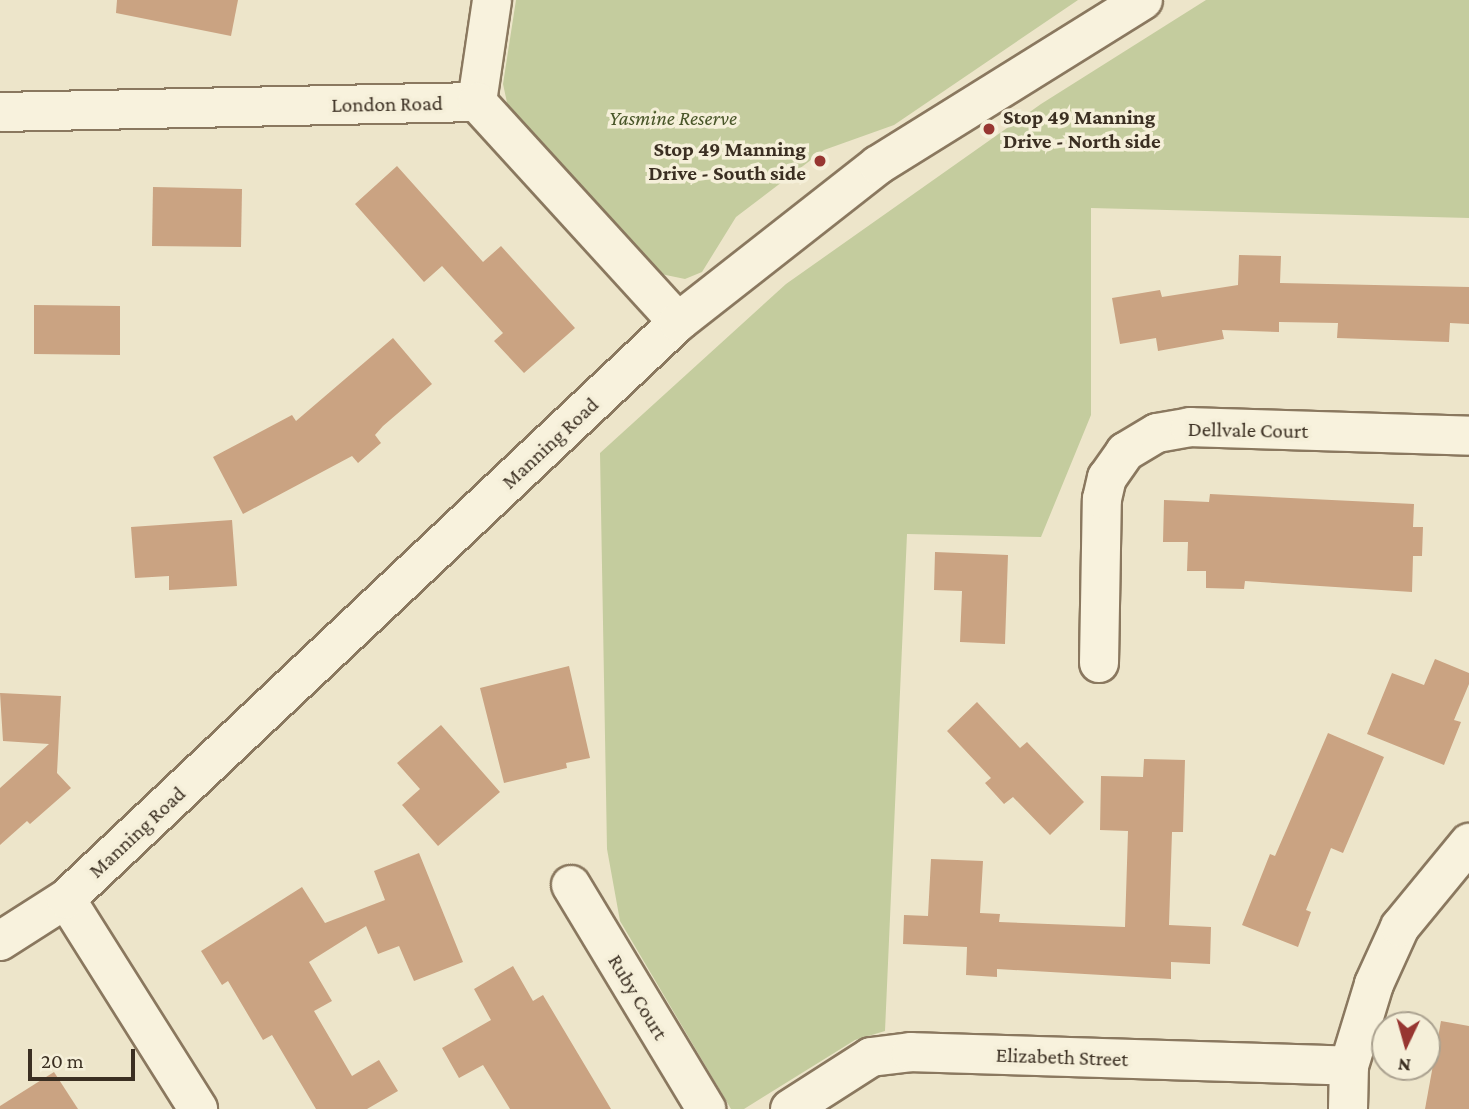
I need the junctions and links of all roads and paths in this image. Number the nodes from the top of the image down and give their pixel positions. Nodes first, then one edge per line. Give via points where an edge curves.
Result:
1 (492, 0) edge
2 (1143, 0) edge
3 (477, 102) junction
4 (0, 112) edge
5 (678, 322) junction
6 (1469, 436) edge
7 (1098, 663) dead end
8 (1469, 843) edge
9 (570, 886) dead end
10 (66, 899) junction
11 (0, 941) edge
12 (1349, 1066) junction
13 (198, 1109) edge
14 (706, 1109) edge
15 (790, 1109) edge
16 (1348, 1109) edge

1 - 3 street
2 - 5 street, Manning Road via 878,165
3 - 4 street, London Road
3 - 5 street
5 - 10 street, Manning Road
6 - 7 street, Dellvale Court via 1190,427 1157,433 1125,452 1107,478 1102,499
8 - 12 street via 1400,927 1374,984
9 - 14 street, Ruby Court
10 - 11 street, Manning Road
10 - 13 street
12 - 15 street, Elizabeth Street via 911,1052 871,1057
12 - 16 street

